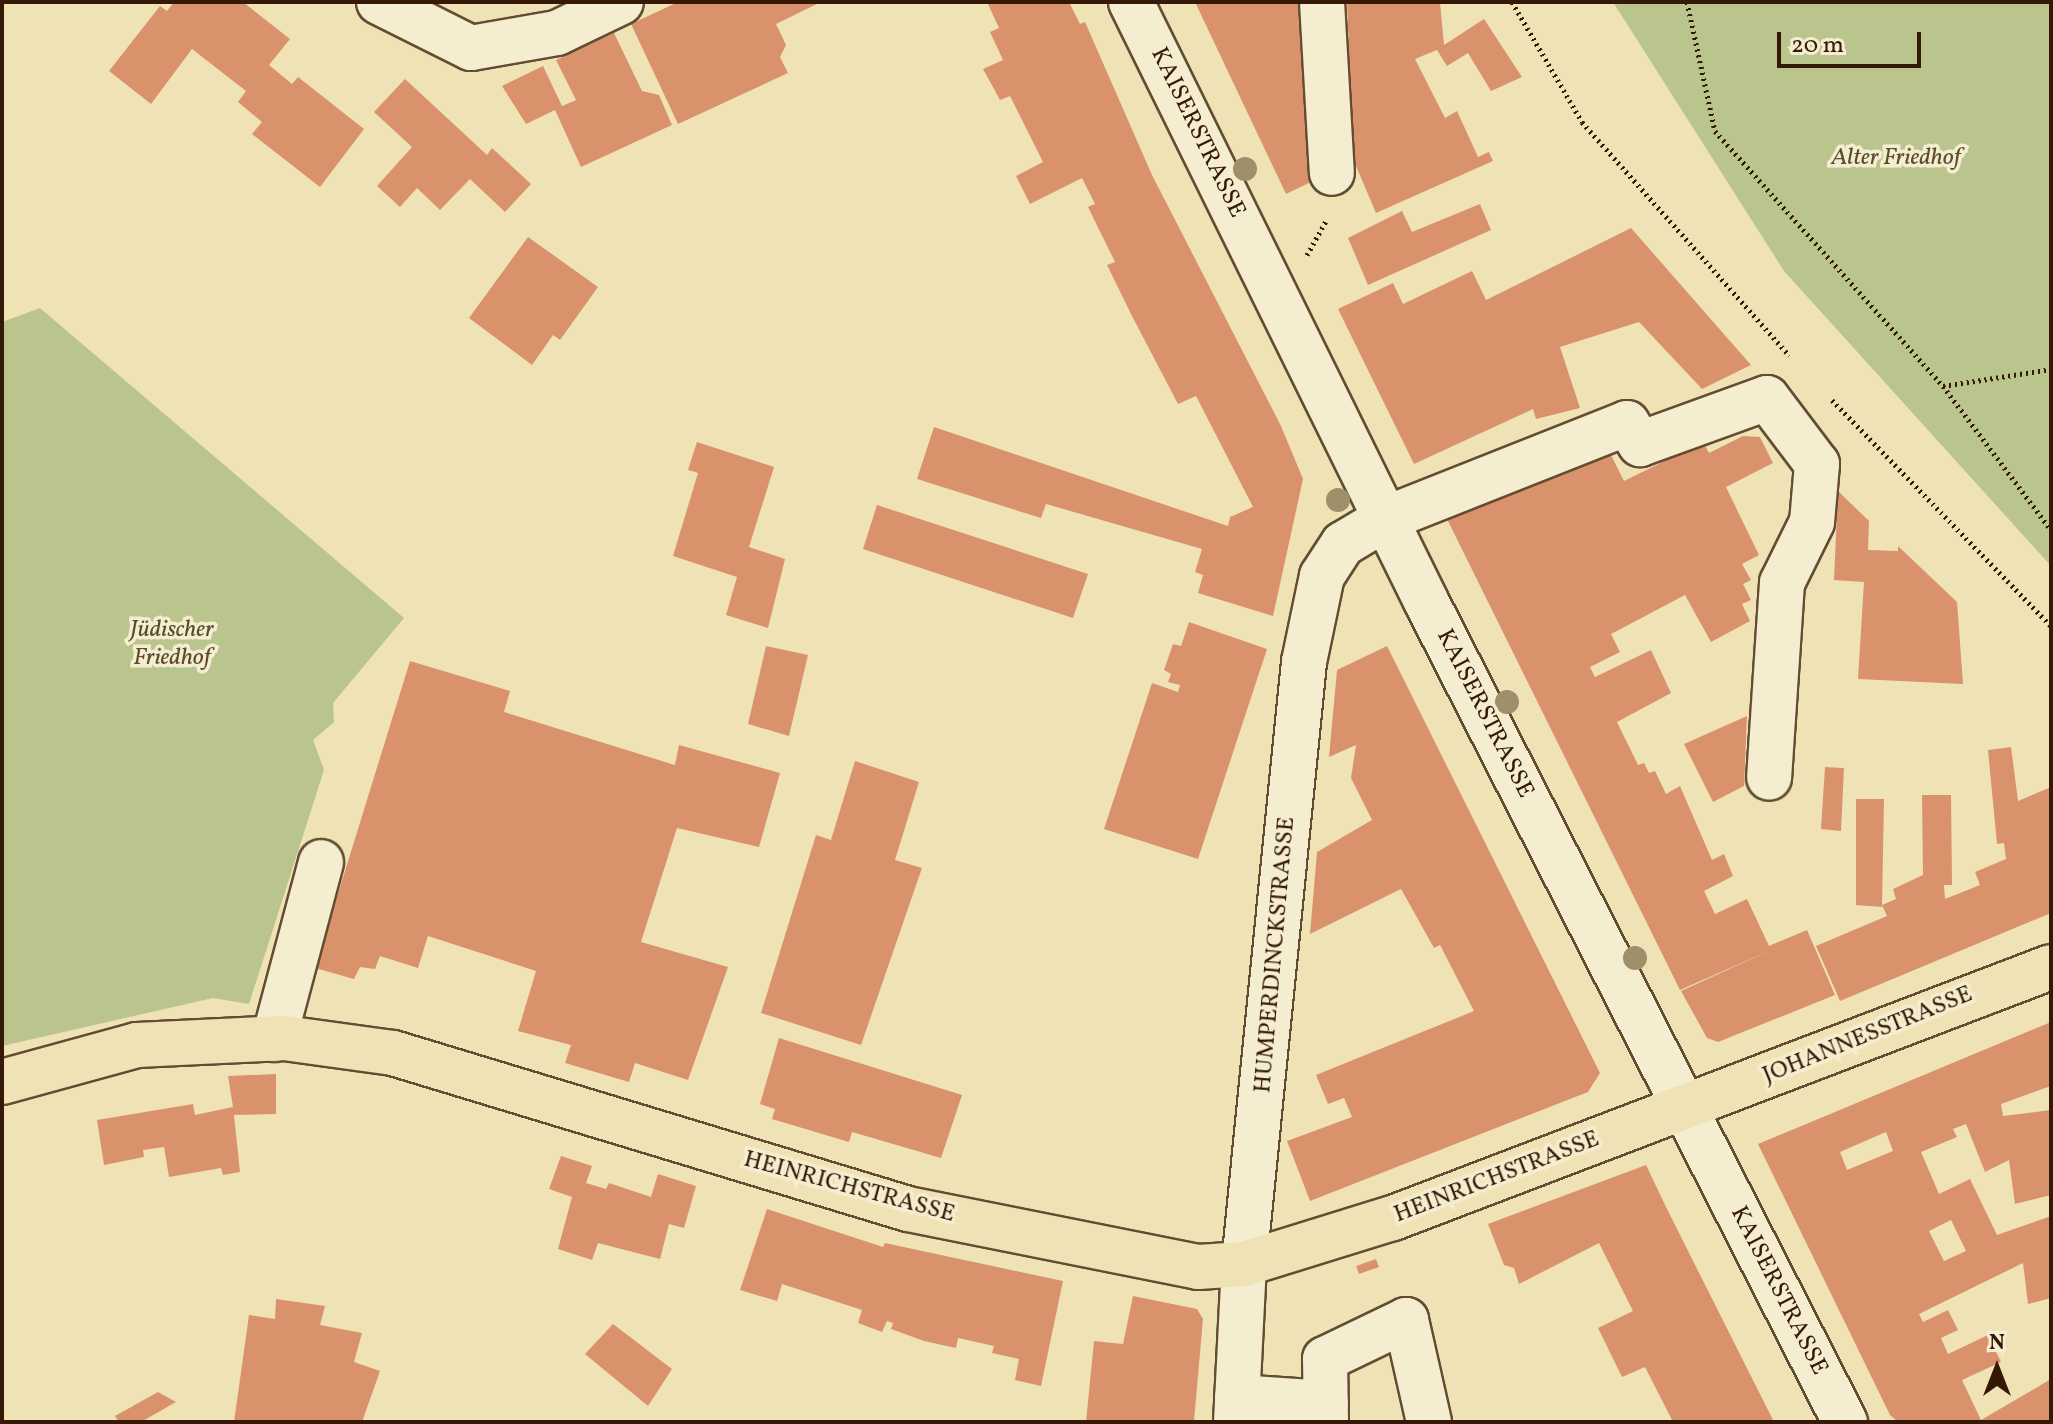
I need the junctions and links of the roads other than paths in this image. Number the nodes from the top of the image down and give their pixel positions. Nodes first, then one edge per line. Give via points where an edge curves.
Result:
1 (379, 2) edge
2 (621, 2) edge
3 (1131, 2) edge
4 (1322, 2) edge
5 (1332, 173) road end
6 (1385, 519) junction
7 (1769, 778) dead end
8 (321, 862) dead end
9 (2051, 967) edge
10 (274, 1039) junction
11 (2, 1082) edge
12 (1686, 1108) junction
13 (1244, 1264) junction
14 (1237, 1410) edge
15 (1326, 1412) edge
16 (1429, 1422) edge
17 (1845, 1422) edge

1 - 2 street via 471,48 557,33
3 - 6 street, KAISERSTRASSE
4 - 5 street
6 - 7 street, HUMPERDINCKSTRASSE via 1627,423 1640,444 1767,398 1817,464 1812,522 1782,583
6 - 12 street, KAISERSTRASSE
6 - 13 street, HUMPERDINCKSTRASSE via 1343,544 1322,576 1313,613
8 - 10 street
9 - 12 main road, JOHANNESSTRASSE
10 - 11 main road, HEINRICHSTRASSE via 137,1045
10 - 13 main road, HEINRICHSTRASSE via 393,1053 908,1209 1198,1267
12 - 13 main road, HEINRICHSTRASSE via 1393,1218
12 - 17 street, KAISERSTRASSE
13 - 14 street, HUMPERDINCKSTRASSE
14 - 15 street
15 - 16 street via 1325,1359 1406,1320

